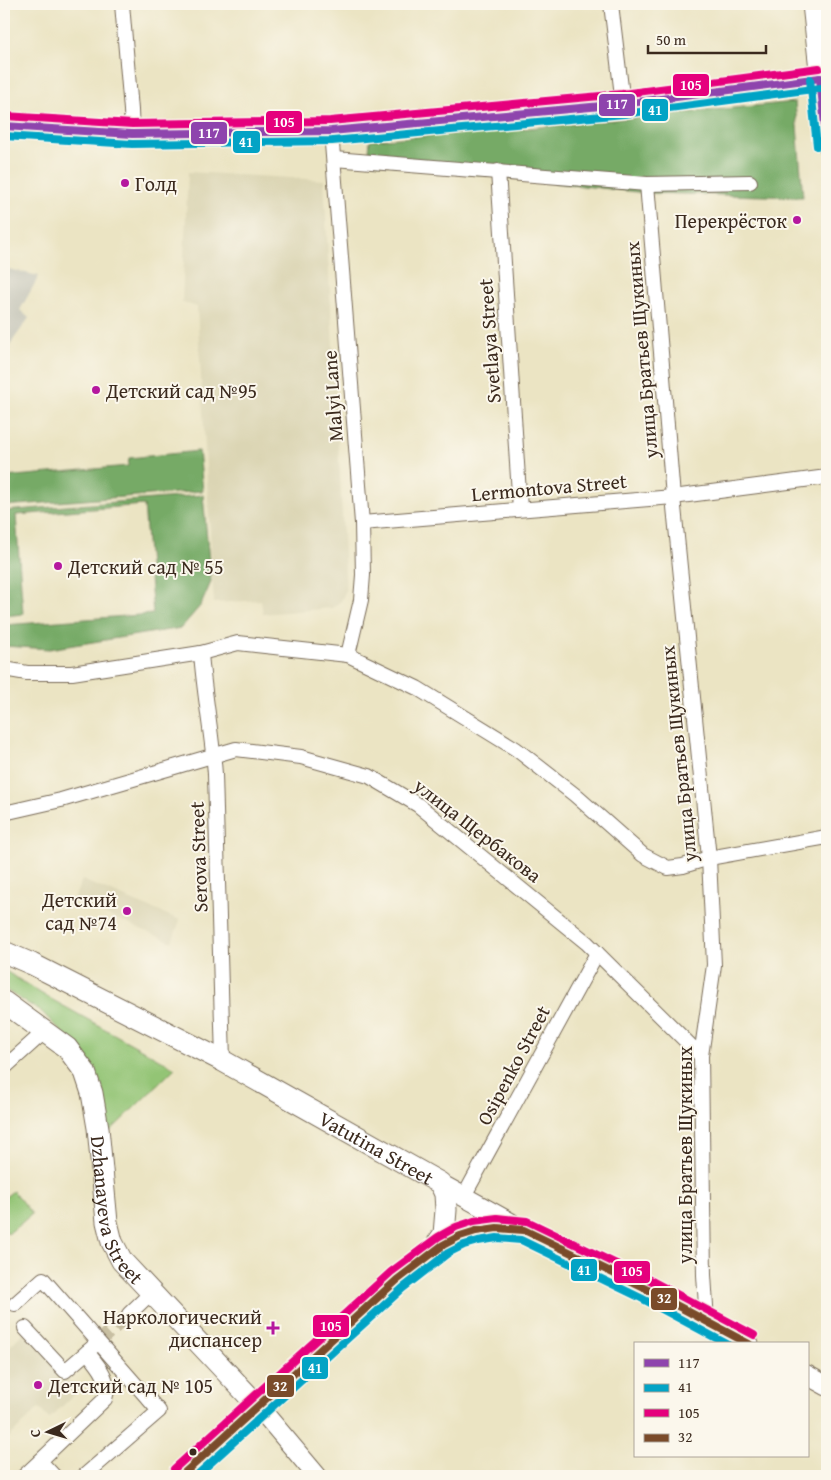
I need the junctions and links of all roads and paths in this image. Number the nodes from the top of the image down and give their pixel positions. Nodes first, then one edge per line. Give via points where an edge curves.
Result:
1 (122, 4) edge
2 (611, 4) edge
3 (812, 4) edge
4 (824, 78) edge
5 (623, 104) junction
6 (4, 126) edge
7 (331, 131) junction
8 (132, 134) junction
9 (827, 145) edge
10 (334, 159) junction
11 (498, 171) junction
12 (750, 182) dead end
13 (647, 184) junction
14 (827, 477) edge
15 (672, 497) junction
16 (520, 509) junction
17 (362, 523) junction
18 (201, 653) junction
19 (348, 656) junction
20 (4, 669) edge
21 (214, 755) junction
22 (4, 813) edge
23 (827, 838) edge
24 (709, 858) junction
25 (4, 952) edge
26 (597, 953) junction
27 (4, 1002) edge
28 (44, 1032) junction
29 (701, 1056) junction
30 (223, 1060) junction
31 (4, 1068) edge
32 (441, 1184) junction
33 (464, 1196) junction
34 (524, 1230) junction
35 (430, 1254) junction
36 (152, 1293) junction
37 (15, 1304) dead end
38 (129, 1314) tunnel mouth
39 (707, 1321) junction
40 (25, 1328) dead end
41 (98, 1342) junction
42 (745, 1342) edge
43 (87, 1352) junction
44 (808, 1376) edge
45 (827, 1386) edge
46 (258, 1406) junction
47 (40, 1461) junction
48 (24, 1476) edge
49 (54, 1476) edge
50 (84, 1476) edge
51 (181, 1476) edge
52 (318, 1476) edge

1 - 8 street
2 - 5 street
3 - 4 street
4 - 5 street
4 - 9 street
5 - 7 street
6 - 8 street
7 - 8 street
7 - 10 street, Malyi Lane
10 - 11 street
10 - 17 street, Malyi Lane
11 - 13 street
11 - 16 street, Svetlaya Street
12 - 13 street
13 - 15 street, улица Братьев Щукиных
14 - 15 street, Lermontova Street
15 - 16 street, Lermontova Street
15 - 24 street, улица Братьев Щукиных
16 - 17 street, Lermontova Street
17 - 19 street, Malyi Lane via 361,600
18 - 19 street via 238,643
18 - 20 street via 72,673 27,673
18 - 21 street, Serova Street
19 - 24 street via 417,688 516,749 643,854 668,868
21 - 22 street, улица Щербакова
21 - 26 street, улица Щербакова via 236,750 302,757 370,776 418,804
21 - 30 street, Serova Street
23 - 24 street
24 - 29 street, улица Братьев Щукиных via 714,965
25 - 30 main road, Vatutina Street
26 - 29 street, улица Щербакова
26 - 33 street, Osipenko Street
27 - 28 main road, Dzhanayeva Street
28 - 31 street
28 - 36 main road, Dzhanayeva Street via 67,1048 85,1072 98,1128 104,1198 112,1242 122,1261
29 - 39 street, улица Братьев Щукиных
30 - 32 main road, Vatutina Street
32 - 33 street, Vatutina Street
32 - 35 main road via 446,1210 444,1234
33 - 34 street, Vatutina Street
34 - 35 street via 497,1228 476,1231 460,1236
34 - 39 street, Vatutina Street
35 - 46 main road
36 - 38 street
36 - 46 main road, Dzhanayeva Street
37 - 41 street via 44,1279
39 - 42 street, Vatutina Street
40 - 43 street via 65,1371
41 - 43 street
41 - 50 street via 158,1411
43 - 47 street via 104,1374 105,1399
44 - 45 street
46 - 51 main road
46 - 52 street, Dzhanayeva Street
47 - 48 street
47 - 49 street

